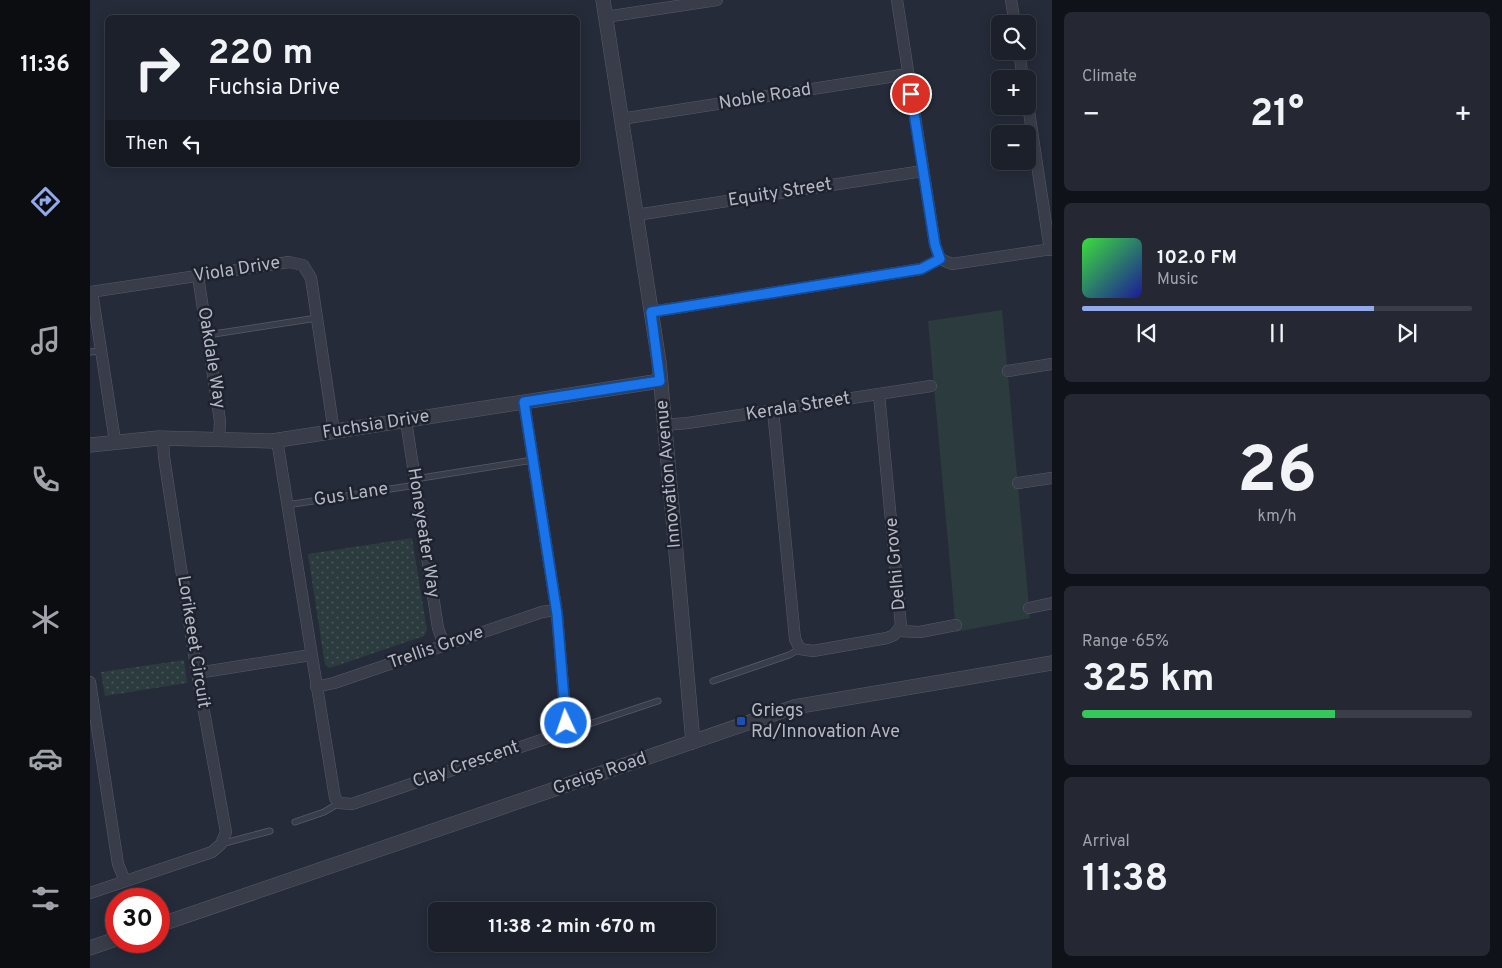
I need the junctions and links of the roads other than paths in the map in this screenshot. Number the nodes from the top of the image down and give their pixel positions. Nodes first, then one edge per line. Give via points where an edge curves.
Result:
1 (603, 0) edge
2 (717, 0) edge
3 (897, 0) edge
4 (1011, 0) edge
5 (1014, 15) edge
6 (605, 17) junction
7 (908, 74) junction
8 (1030, 115) edge
9 (621, 119) junction
10 (923, 171) junction
11 (636, 215) junction
12 (1051, 250) edge
13 (940, 259) junction
14 (198, 276) junction
15 (91, 292) edge
16 (651, 312) junction
17 (317, 318) junction
18 (207, 335) junction
19 (96, 352) edge
20 (1052, 364) edge
21 (1008, 371) dead end
22 (660, 381) junction
23 (931, 386) dead end
24 (879, 394) junction
25 (524, 402) junction
26 (772, 410) junction
27 (406, 421) junction
28 (664, 425) junction
29 (334, 432) junction
30 (163, 438) junction
31 (219, 440) junction
32 (277, 440) junction
33 (115, 441) junction
34 (90, 445) edge
35 (533, 460) junction
36 (1052, 478) edge
37 (415, 482) junction
38 (1018, 483) dead end
39 (287, 505) junction
40 (1052, 603) edge
41 (1029, 608) dead end
42 (556, 610) junction
43 (956, 625) dead end
44 (898, 631) junction
45 (444, 645) junction
46 (800, 649) junction
47 (311, 655) junction
48 (1052, 663) edge
49 (197, 673) junction
50 (713, 681) dead end
51 (90, 687) edge
52 (316, 687) junction
53 (658, 701) dead end
54 (563, 728) junction
55 (693, 742) junction
56 (339, 803) junction
57 (295, 822) dead end
58 (270, 831) dead end
59 (221, 844) junction
60 (124, 881) junction
61 (90, 893) edge
62 (170, 921) edge
63 (105, 943) edge
64 (90, 948) edge

1 - 6 street, Innovation Avenue
2 - 6 street
3 - 7 street
4 - 5 street
6 - 9 street, Innovation Avenue
7 - 9 street, Noble Road
7 - 10 street
8 - 12 street
9 - 11 street, Innovation Avenue
10 - 11 street, Equity Street
10 - 13 street
11 - 16 street, Innovation Avenue
12 - 13 street via 952,264
13 - 16 street via 921,269
14 - 15 street, Viola Drive
14 - 17 street, Viola Drive via 295,262 308,271
14 - 18 street, Oakdale Way
15 - 19 street
16 - 22 street, Innovation Avenue
17 - 18 lane
17 - 29 street, Viola Drive
18 - 31 street, Oakdale Way via 220,421
19 - 33 street
20 - 21 street
22 - 25 street, Fuchsia Drive
22 - 28 street, Innovation Avenue
23 - 24 street, Kerala Street
24 - 26 street, Kerala Street
24 - 44 street, Delhi Grove via 901,618
25 - 27 street, Fuchsia Drive
25 - 35 street
26 - 28 street, Kerala Street
26 - 46 street via 795,639
27 - 29 street, Fuchsia Drive
27 - 37 street, Honeyeater Way
28 - 55 street, Innovation Avenue
29 - 32 street, Fuchsia Drive
30 - 31 street, Fuchsia Drive
30 - 33 street, Fuchsia Drive
30 - 49 street, Lorikeeet Circuit
31 - 32 street, Fuchsia Drive
32 - 39 street
33 - 34 street, Fuchsia Drive
35 - 37 lane, Gus Lane
35 - 42 street
36 - 38 street
37 - 39 lane, Gus Lane
37 - 45 street, Honeyeater Way via 438,628
39 - 47 street
40 - 41 street
42 - 45 street, Trellis Grove
42 - 54 street via 566,716
43 - 44 street via 920,632
44 - 46 street, Delhi Grove via 887,638 813,652
45 - 52 street, Trellis Grove
46 - 50 lane
47 - 49 street
47 - 52 street
48 - 55 street, Greigs Road via 794,707
49 - 59 street, Lorikeeet Circuit via 226,832
51 - 60 street via 118,864
52 - 56 street via 335,798
53 - 54 lane via 582,726
54 - 56 street, Clay Crescent via 553,736 352,804
55 - 62 street, Greigs Road
56 - 57 lane, Clay Crescent
58 - 59 lane
59 - 60 street via 212,852
60 - 61 street
63 - 64 street

